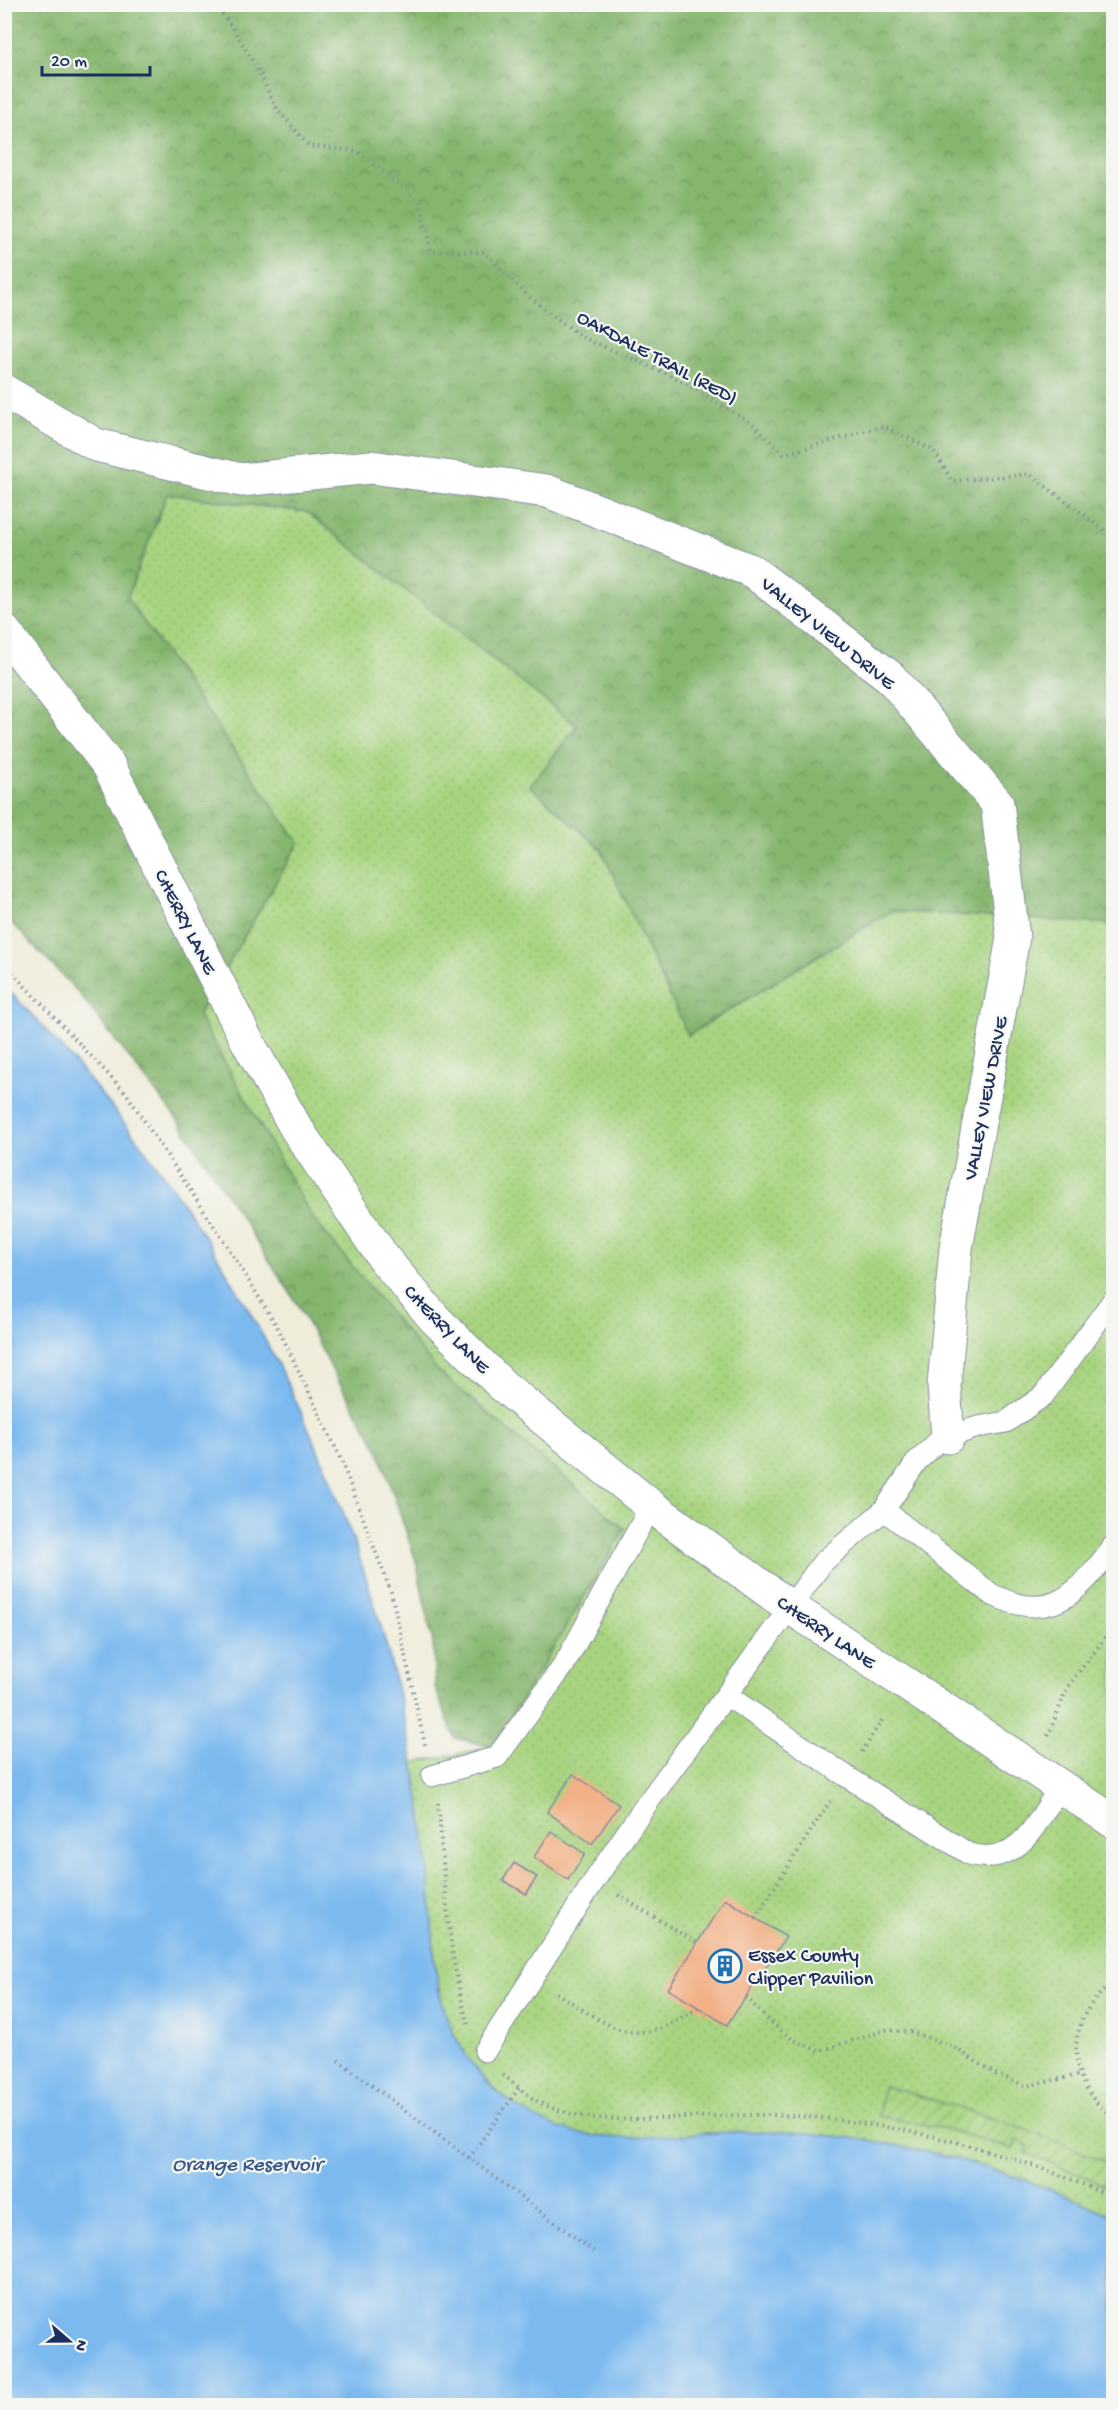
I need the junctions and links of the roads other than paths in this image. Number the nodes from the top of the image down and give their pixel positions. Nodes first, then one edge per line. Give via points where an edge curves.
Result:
1 (4, 391) edge
2 (4, 631) edge
3 (1113, 1299) edge
4 (948, 1437) junction
5 (651, 1506) junction
6 (884, 1510) junction
7 (1113, 1545) edge
8 (790, 1607) junction
9 (726, 1695) junction
10 (432, 1776) road end
11 (1047, 1778) junction
12 (1113, 1822) edge
13 (485, 2051) road end

1 - 4 street, VALLEY VIEW DRIVE via 96,445 241,480 371,467 546,490 752,571 890,677 997,803 1013,938 956,1248 944,1386
2 - 5 street, CHERRY LANE via 109,766 245,1037 296,1128 385,1260 435,1318 502,1385
3 - 4 lane via 1043,1396 1006,1422
4 - 6 lane via 917,1461
5 - 8 street, CHERRY LANE
5 - 10 lane via 564,1665 497,1757
6 - 7 lane via 990,1594 1025,1606 1043,1606 1076,1592
6 - 8 lane via 824,1562
8 - 9 lane
8 - 11 street, CHERRY LANE
9 - 11 lane via 969,1854 1007,1854 1018,1847
9 - 13 lane via 594,1881
11 - 12 street, CHERRY LANE

